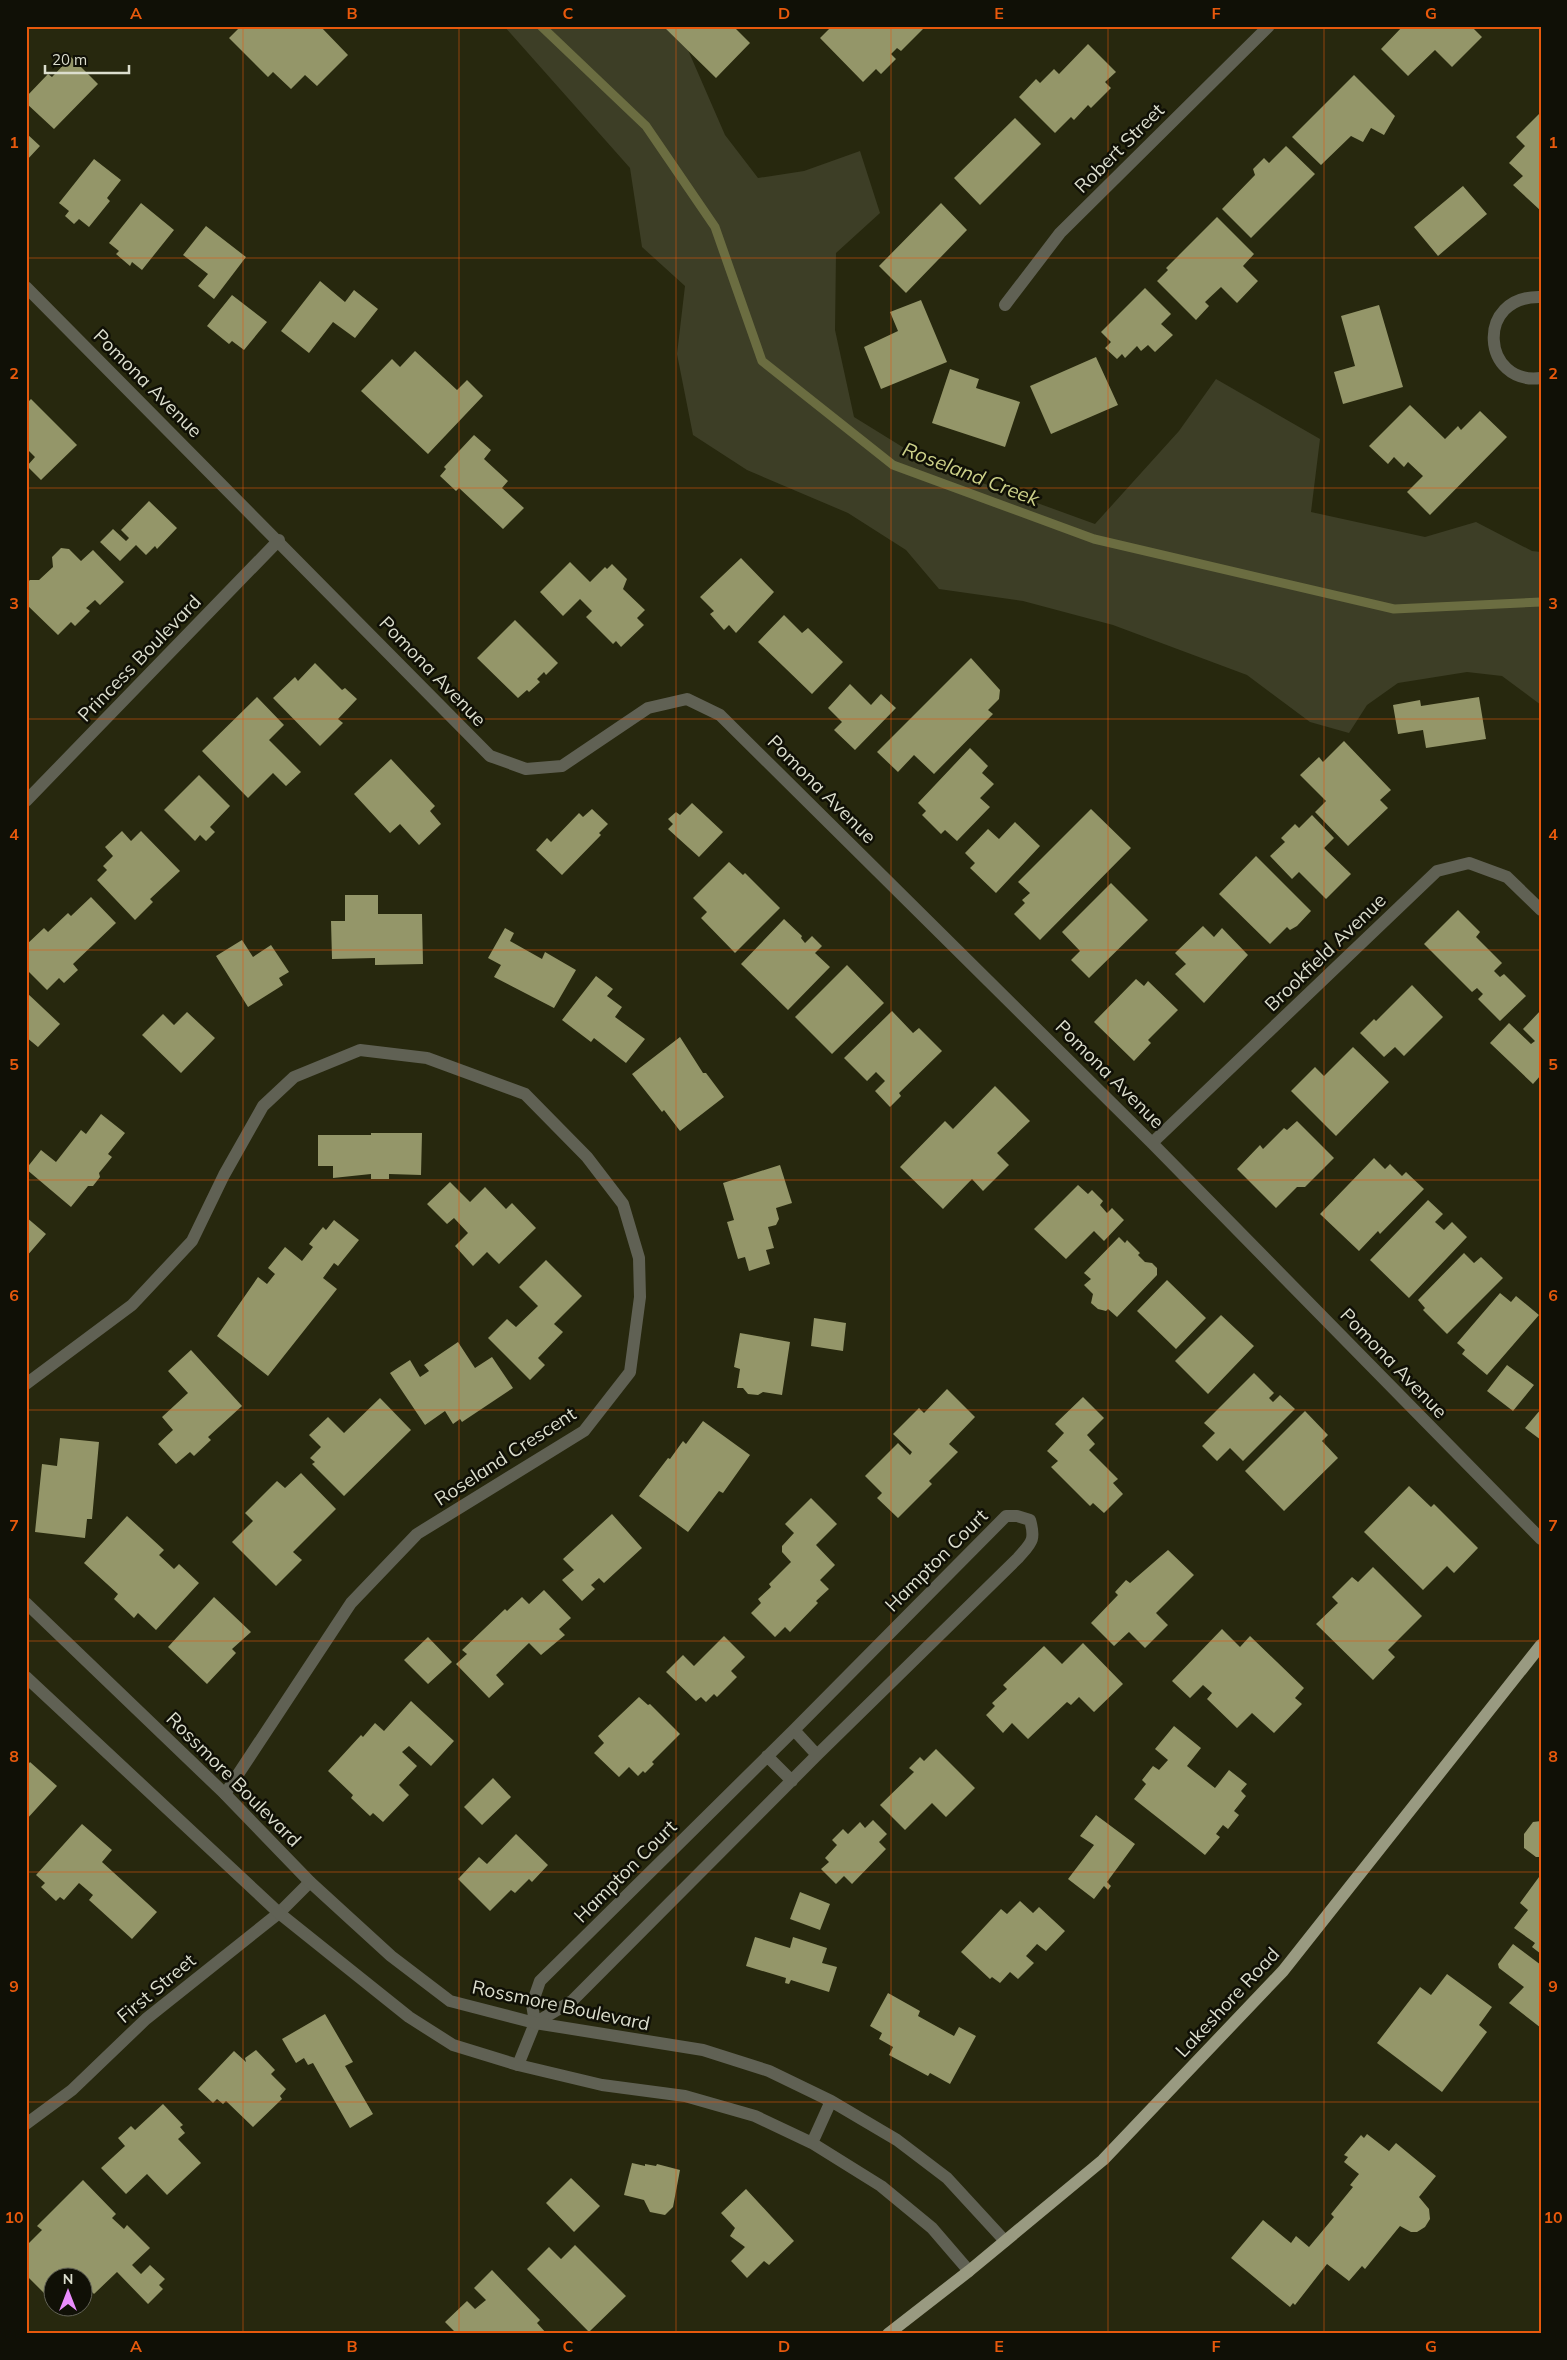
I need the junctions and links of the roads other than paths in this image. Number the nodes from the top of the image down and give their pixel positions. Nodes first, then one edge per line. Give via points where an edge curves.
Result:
1 (1269, 26) edge
2 (26, 288) edge
3 (1541, 297) edge
4 (1005, 305) dead end
5 (1541, 378) edge
6 (278, 540) junction
7 (26, 801) edge
8 (1541, 910) edge
9 (1152, 1143) junction
10 (26, 1384) edge
11 (1541, 1539) edge
12 (26, 1603) edge
13 (1541, 1644) edge
14 (26, 1677) edge
15 (794, 1730) junction
16 (817, 1755) junction
17 (767, 1756) junction
18 (792, 1781) junction
19 (225, 1794) junction
20 (310, 1882) junction
21 (278, 1914) junction
22 (536, 2023) junction
23 (518, 2065) junction
24 (831, 2101) junction
25 (26, 2124) edge
26 (812, 2142) junction
27 (1005, 2241) junction
28 (969, 2271) junction
29 (888, 2334) edge

1 - 4 street, Robert Street via 1060,233
2 - 6 street, Pomona Avenue
3 - 5 street via 1527,297 1503,310 1493,334 1499,360 1509,370 1520,377
6 - 7 street, Princess Boulevard
6 - 9 street, Pomona Avenue via 490,756 526,769 562,766 648,708 687,699 720,715
8 - 9 street, Brookfield Avenue via 1507,878 1469,863 1437,871
9 - 11 street, Pomona Avenue
10 - 19 street, Roseland Crescent via 132,1305 192,1241 263,1106 294,1077 360,1050 427,1058 524,1094 587,1157 623,1204 638,1258 640,1297 630,1372 584,1430 417,1534 364,1589 351,1603
12 - 19 street, Rossmore Boulevard
13 - 27 main road, Lakeshore Road via 1283,1971 1103,2160
14 - 21 street
15 - 16 street
15 - 16 street, Hampton Court via 1006,1516 1030,1520 1032,1542
15 - 17 street, Hampton Court
16 - 18 street, Hampton Court
17 - 18 street
17 - 22 street, Hampton Court via 540,1981 532,2004
18 - 22 street, Hampton Court via 572,2001
19 - 20 street, Rossmore Boulevard
20 - 21 street, First Street
20 - 22 street, Rossmore Boulevard via 392,1956 450,2001
21 - 23 street via 408,2017 453,2045
21 - 25 street, First Street via 146,2019 72,2090
22 - 23 street, Hampton Court
22 - 24 street, Rossmore Boulevard via 703,2050 769,2071
23 - 26 street via 602,2085 685,2096 754,2116
24 - 26 street
24 - 27 street, Rossmore Boulevard via 897,2140 947,2178
26 - 28 street via 888,2192 932,2228
27 - 28 main road, Lakeshore Road
28 - 29 main road, Lakeshore Road

